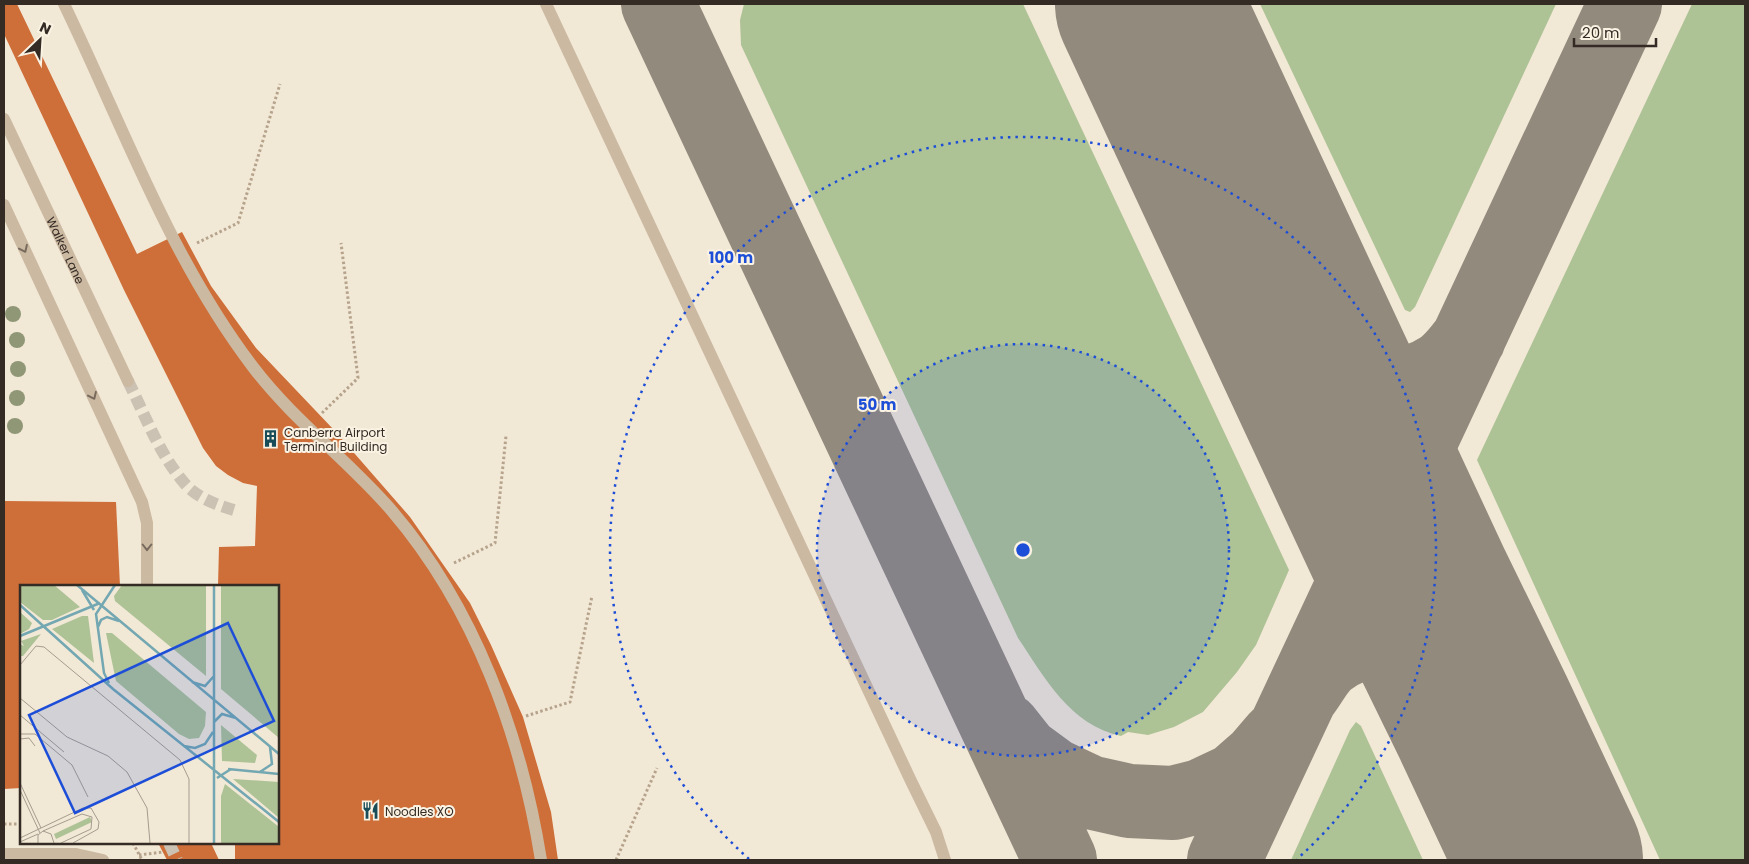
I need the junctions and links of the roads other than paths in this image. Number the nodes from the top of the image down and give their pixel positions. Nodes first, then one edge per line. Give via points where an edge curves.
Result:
1 (64, 4) edge
2 (546, 4) edge
3 (4, 119) edge
4 (4, 205) edge
5 (128, 381) tunnel mouth
6 (147, 585) edge
7 (4, 854) edge
8 (103, 860) edge
9 (541, 860) edge
10 (945, 860) edge

1 - 9 lane via 145,181 219,316 252,366 289,410 391,510 454,600 495,687 514,741 533,810
2 - 10 lane via 936,832
3 - 5 lane, Walker Lane
4 -> 6 lane via 142,502 147,523
7 - 8 lane via 76,854

